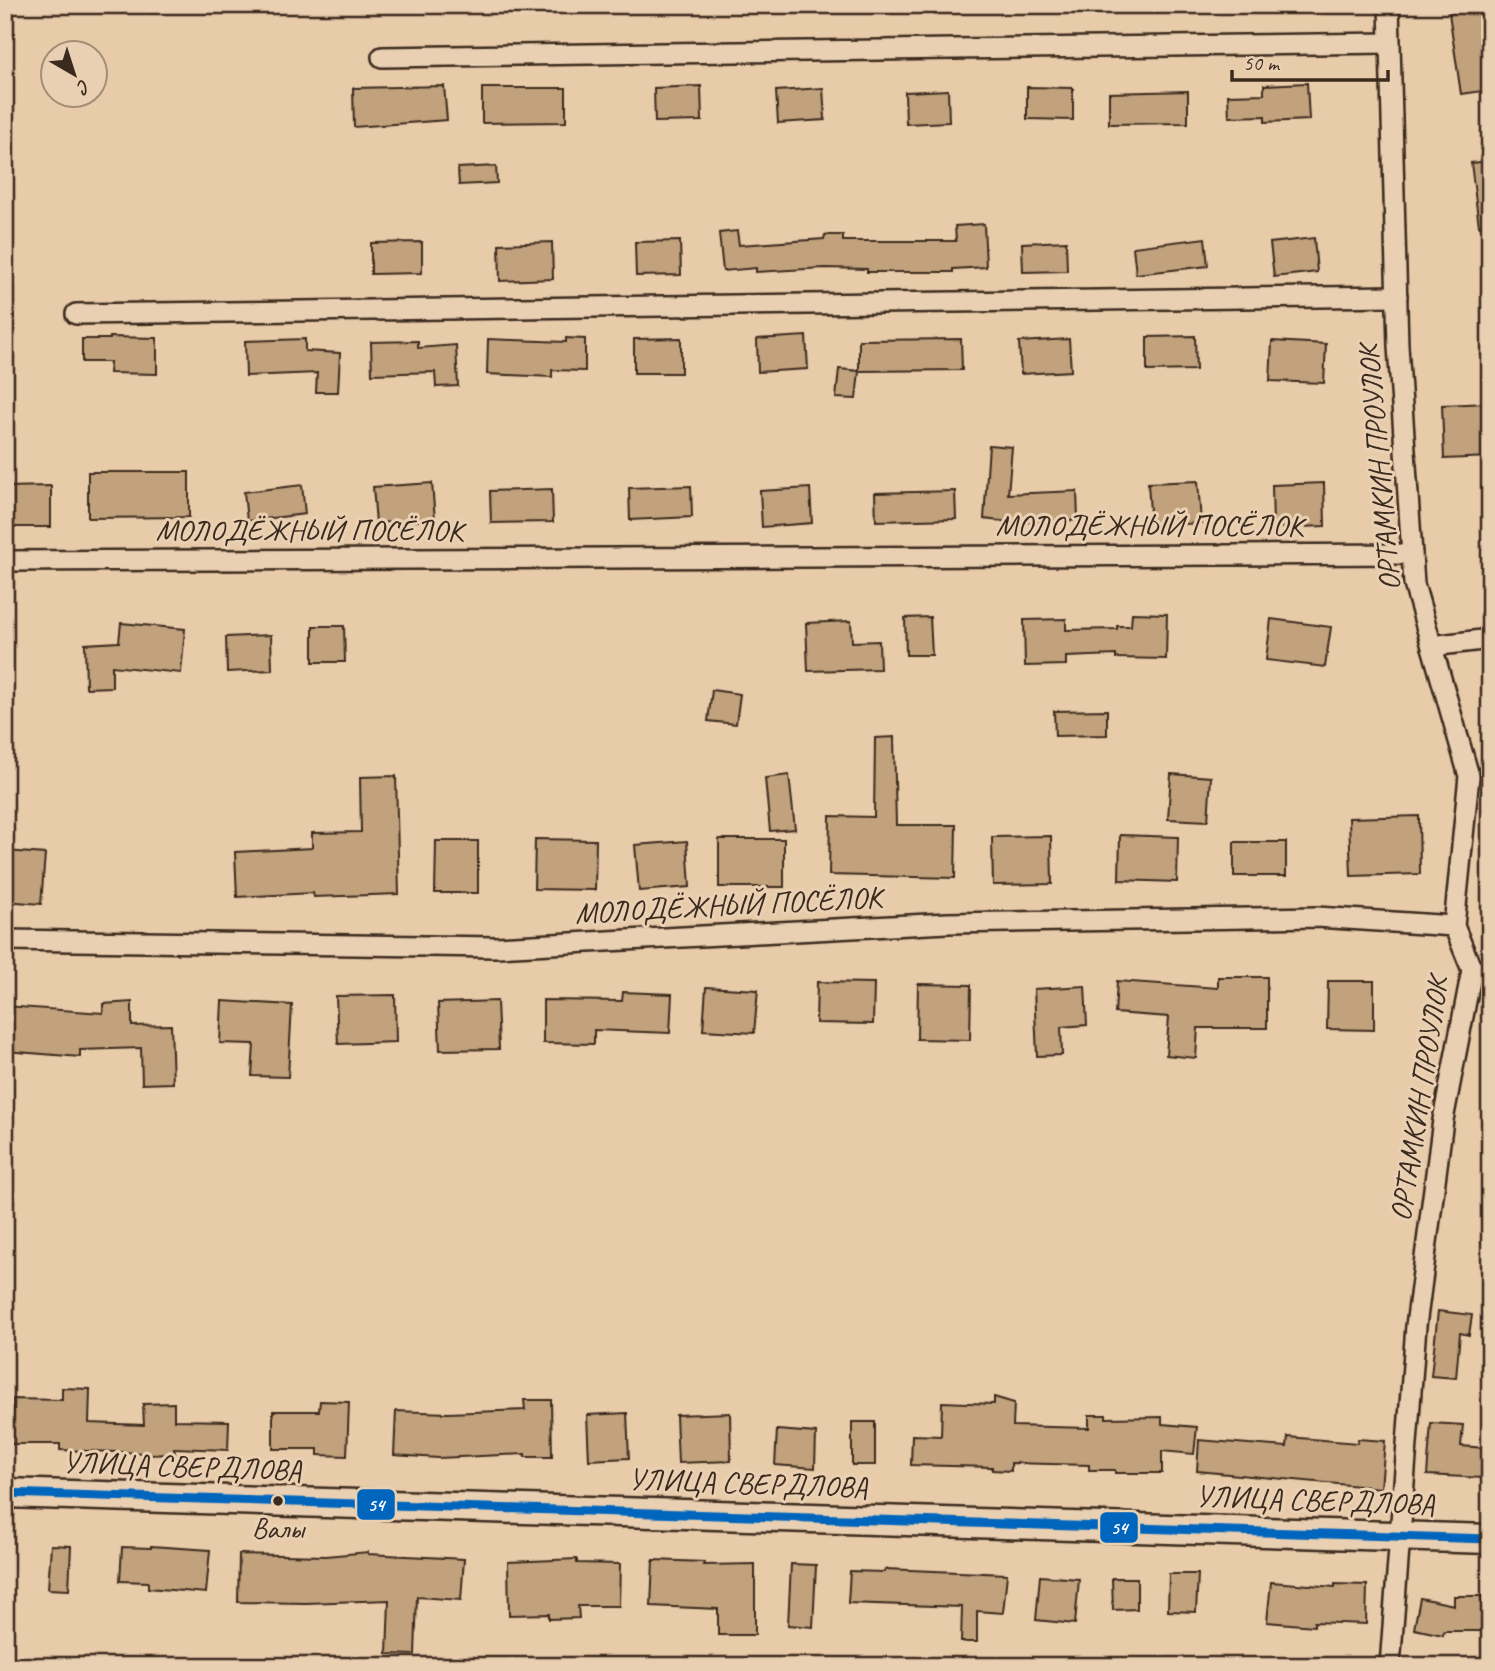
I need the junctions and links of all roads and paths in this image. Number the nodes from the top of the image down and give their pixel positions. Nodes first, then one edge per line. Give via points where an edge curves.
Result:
1 (1389, 5) edge
2 (1390, 43) junction
3 (382, 57) dead end
4 (1396, 296) junction
5 (76, 314) dead end
6 (1412, 554) junction
7 (5, 561) edge
8 (1490, 639) edge
9 (1432, 646) junction
10 (1454, 926) junction
11 (5, 940) edge
12 (1481, 972) edge
13 (5, 1493) edge
14 (1400, 1536) junction
15 (1490, 1539) edge
16 (1390, 1666) edge

1 - 2 street, ОРТАМКИН ПРОУЛОК
2 - 3 street
2 - 4 street, ОРТАМКИН ПРОУЛОК
4 - 5 street
4 - 6 street, ОРТАМКИН ПРОУЛОК
6 - 7 street, МОЛОДЁЖНЫЙ ПОСЁЛОК
6 - 9 street, ОРТАМКИН ПРОУЛОК via 1413,584
8 - 9 street
9 - 10 street, ОРТАМКИН ПРОУЛОК via 1469,776
10 - 11 street, МОЛОДЁЖНЫЙ ПОСЁЛОК via 1317,917 961,922 498,947
10 - 12 street, ОРТАМКИН ПРОУЛОК
12 - 14 street, ОРТАМКИН ПРОУЛОК via 1443,1120 1416,1326
13 - 14 street, УЛИЦА СВЕРДЛОВА
14 - 15 street, УЛИЦА СВЕРДЛОВА
14 - 16 street, ОРТАМКИН ПРОУЛОК

